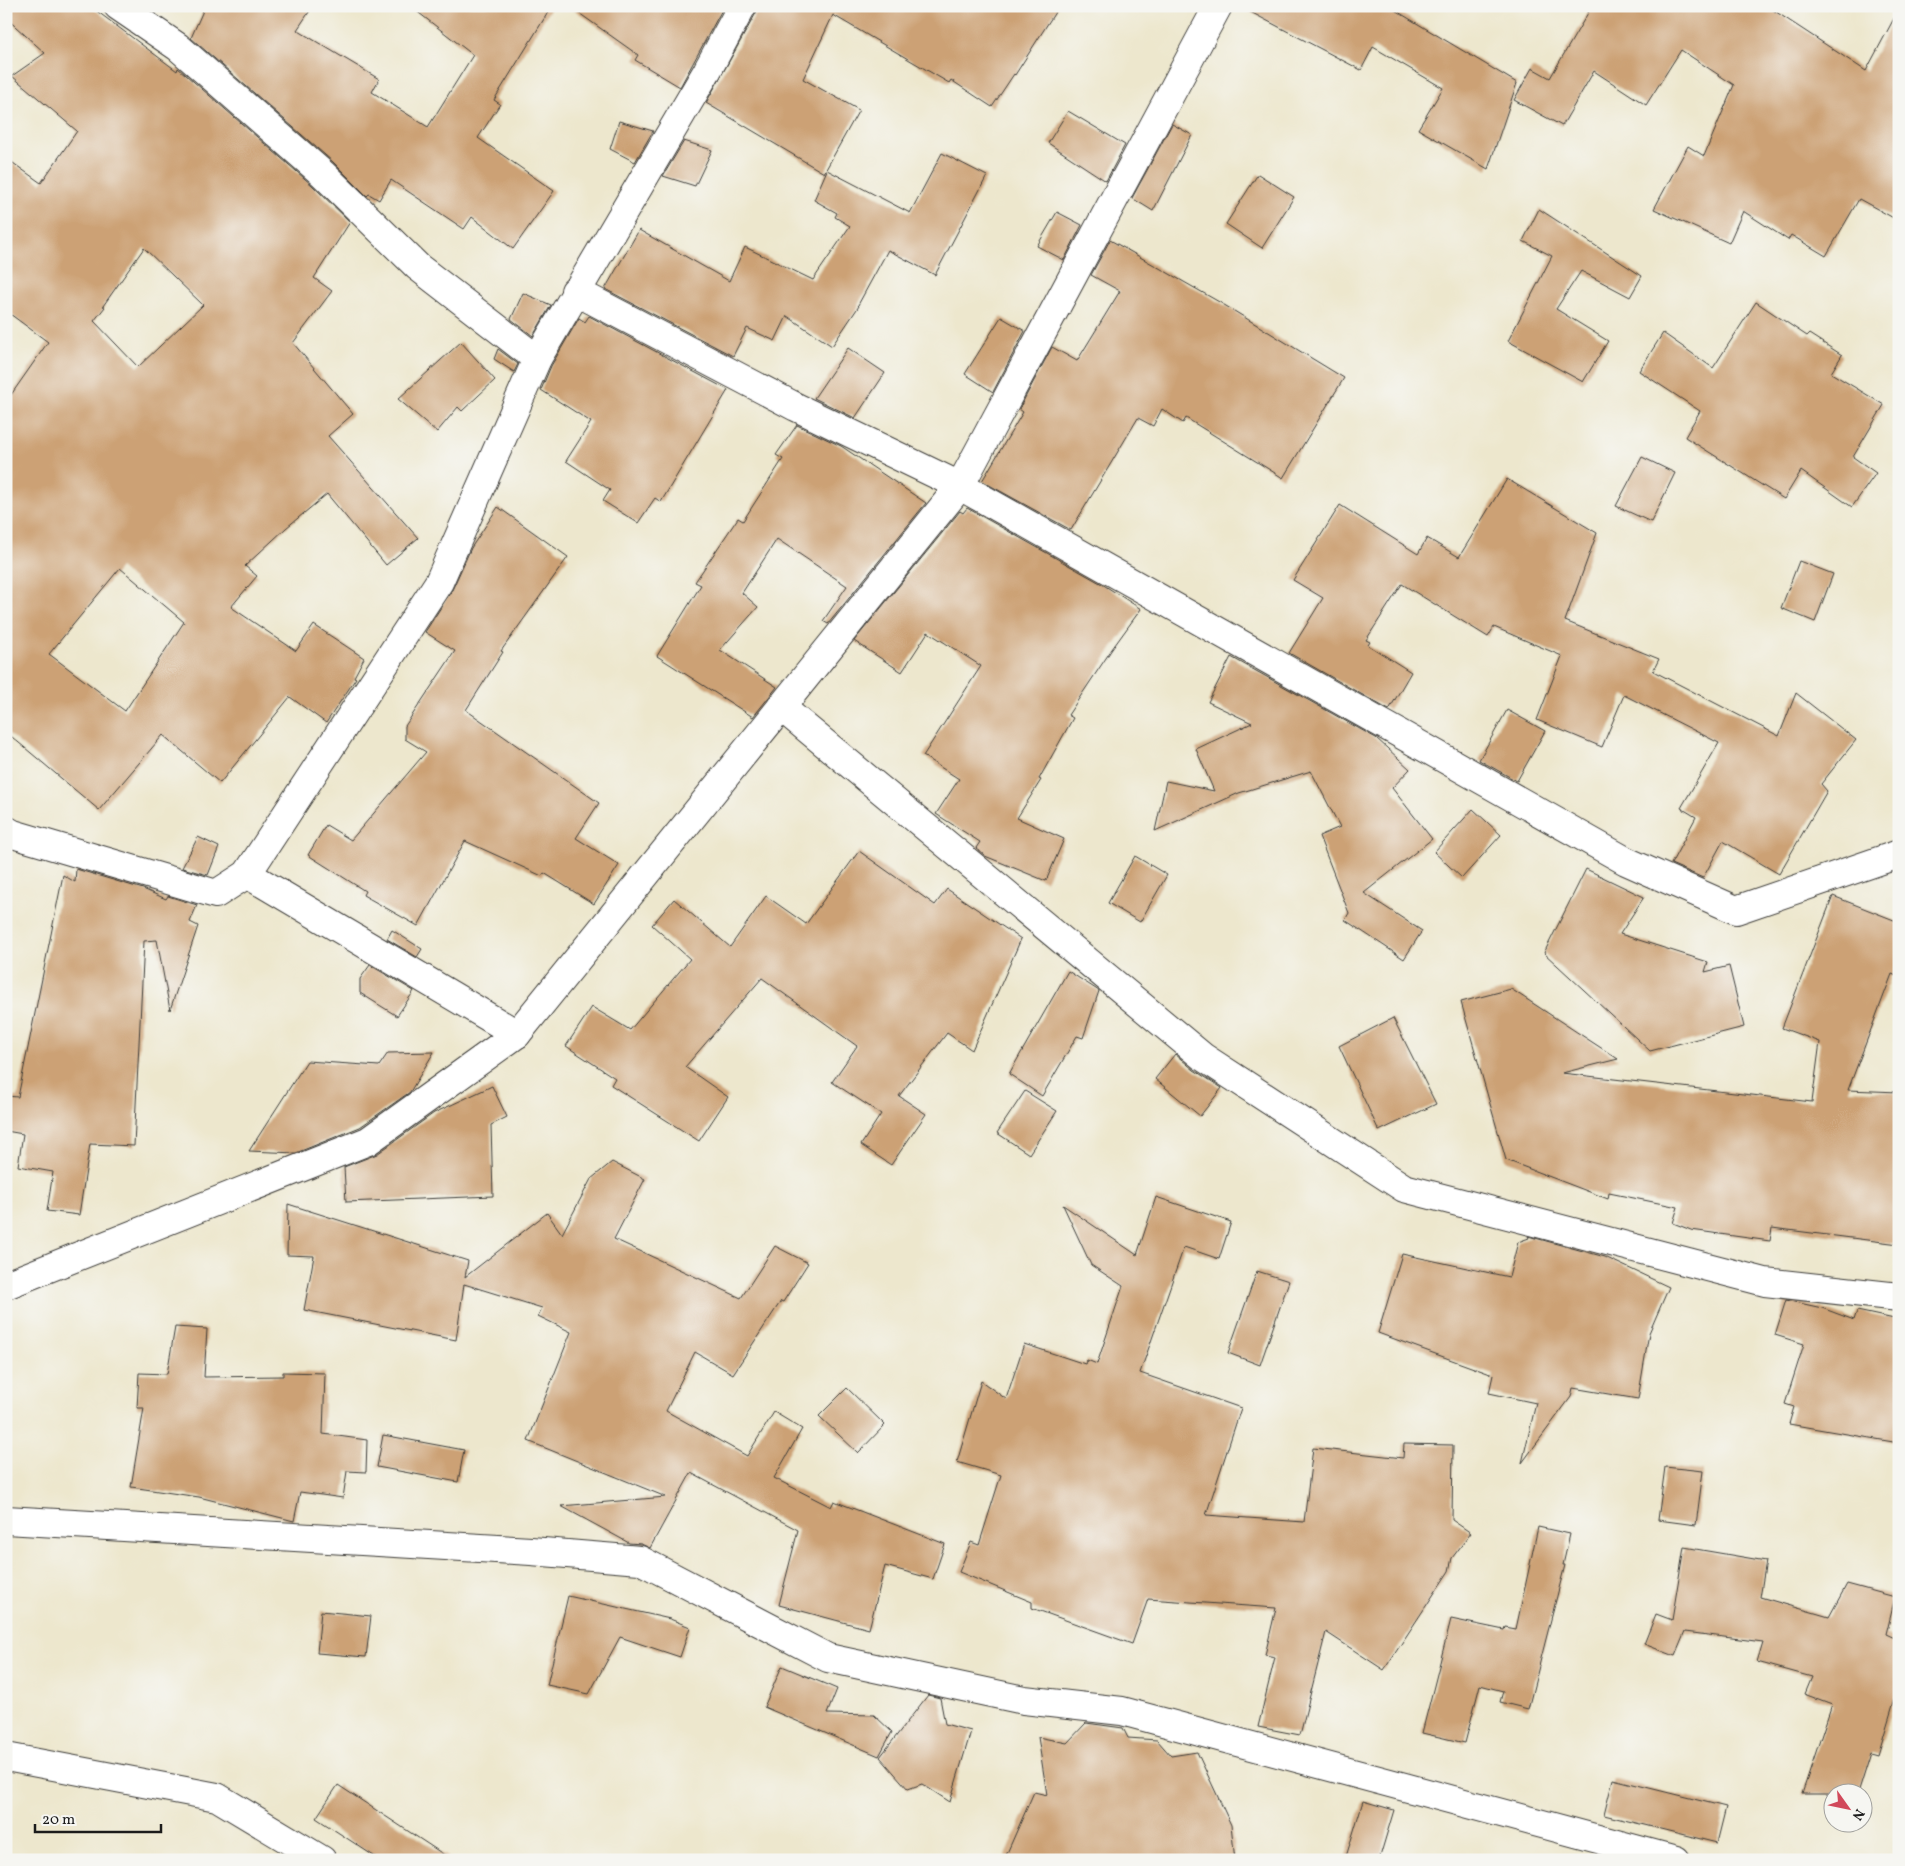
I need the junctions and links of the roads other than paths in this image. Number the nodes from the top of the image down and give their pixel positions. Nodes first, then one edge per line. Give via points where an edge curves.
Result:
1 (118, 6) edge
2 (742, 6) edge
3 (1218, 6) edge
4 (575, 291) junction
5 (537, 358) junction
6 (960, 486) junction
7 (781, 707) junction
8 (6, 830) edge
9 (1899, 854) edge
10 (247, 874) junction
11 (517, 1034) junction
12 (6, 1285) edge
13 (1899, 1297) edge
14 (6, 1520) edge
15 (6, 1757) edge
16 (322, 1860) edge
17 (1676, 1860) edge

1 - 5 street via 178,47 323,174 418,267
2 - 4 street via 707,72
3 - 6 street
4 - 5 street
4 - 6 street via 796,407
5 - 10 street via 440,582
6 - 7 street
6 - 9 street via 1626,862 1736,910
7 - 11 street
7 - 13 street via 1202,1057 1404,1188 1765,1282
8 - 10 street via 216,894
10 - 11 street
11 - 12 street via 368,1141
14 - 17 street via 640,1560 828,1658 1024,1700 1122,1711
15 - 16 street via 217,1797

